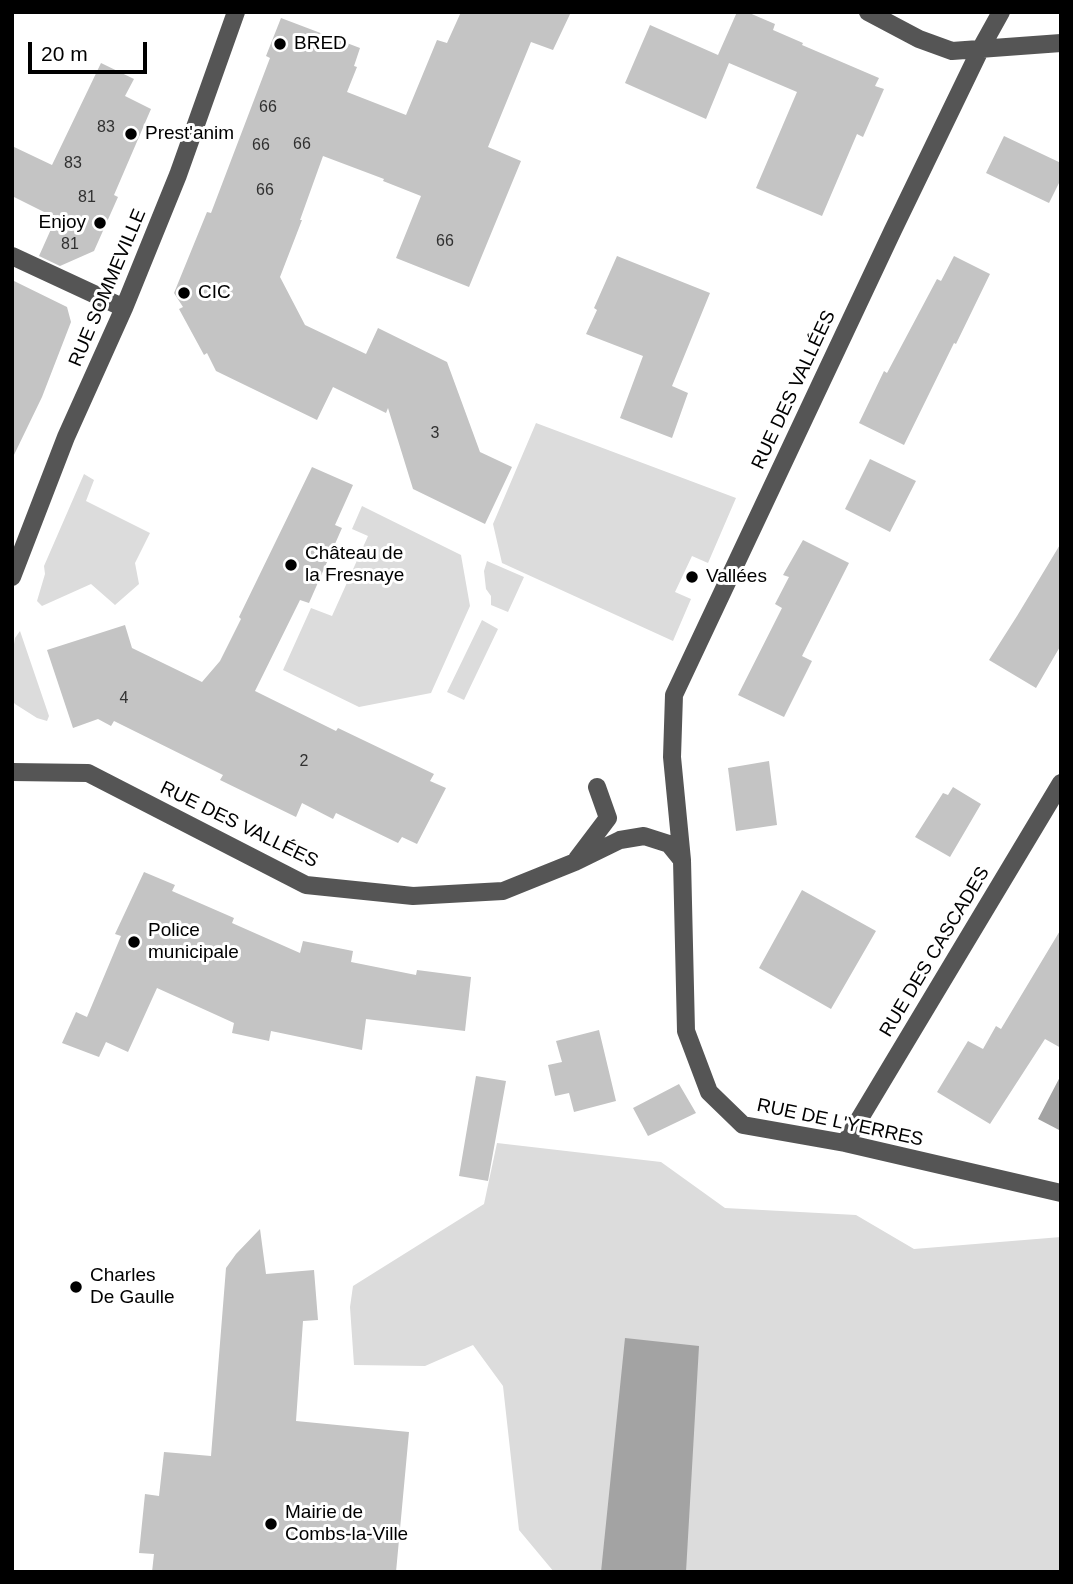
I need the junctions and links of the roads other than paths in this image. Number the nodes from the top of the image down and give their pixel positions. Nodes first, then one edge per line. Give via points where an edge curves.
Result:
1 (236, 12) edge
2 (869, 12) edge
3 (1000, 12) edge
4 (1061, 43) edge
5 (981, 48) junction
6 (12, 256) edge
7 (124, 308) junction
8 (12, 577) edge
9 (671, 757) joint
10 (12, 772) edge
11 (1061, 783) edge
12 (597, 787) dead end
13 (682, 860) junction
14 (575, 862) junction
15 (845, 1143) junction
16 (1061, 1193) edge

1 - 7 street, RUE SOMMEVILLE
2 - 5 street via 953,51
3 - 5 street, RUE DES VALLÉES
4 - 5 street
5 - 9 street, RUE DES VALLÉES via 674,695
6 - 7 street
7 - 8 street, RUE SOMMEVILLE via 66,437
9 - 13 street, RUE DE L'YERRES
10 - 14 street, RUE DES VALLÉES via 88,773 306,885 413,896 503,891
11 - 15 street, RUE DES CASCADES
12 - 14 street via 608,818
13 - 14 street, RUE DES VALLÉES via 668,844 644,835 620,840
13 - 15 street, RUE DE L'YERRES via 686,1031 709,1092 743,1125
15 - 16 street, RUE DE L'YERRES

